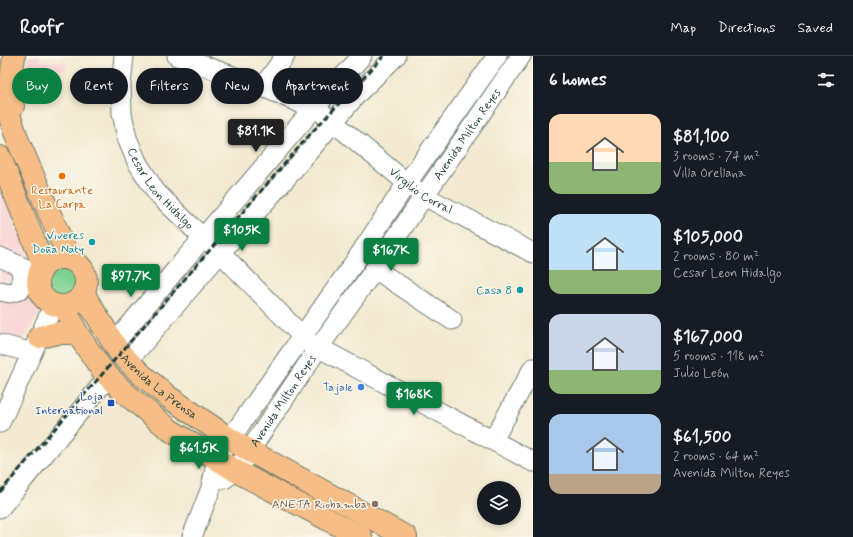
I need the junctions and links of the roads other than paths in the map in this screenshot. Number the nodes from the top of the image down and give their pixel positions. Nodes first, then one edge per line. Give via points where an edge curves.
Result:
1 (14, 56) edge
2 (124, 56) edge
3 (177, 56) edge
4 (285, 56) edge
5 (362, 56) edge
6 (396, 56) edge
7 (497, 56) edge
8 (522, 56) edge
9 (211, 68) edge
10 (264, 86) edge
11 (264, 87) edge
12 (0, 88) edge
13 (322, 115) junction
14 (18, 141) junction
15 (0, 157) edge
16 (407, 183) junction
17 (424, 196) junction
18 (203, 238) junction
19 (220, 252) junction
20 (533, 252) edge
21 (0, 257) edge
22 (69, 258) junction
23 (35, 269) junction
24 (375, 269) junction
25 (83, 293) junction
26 (1, 294) edge
27 (59, 305) junction
28 (452, 320) dead end
29 (77, 334) junction
30 (310, 342) junction
31 (0, 344) edge
32 (114, 344) junction
33 (35, 345) junction
34 (128, 362) junction
35 (533, 368) edge
36 (108, 377) junction
37 (0, 423) edge
38 (230, 439) junction
39 (493, 440) junction
40 (250, 451) junction
41 (217, 460) junction
42 (533, 462) edge
43 (236, 471) junction
44 (211, 488) junction
45 (0, 508) edge
46 (192, 537) edge
47 (361, 537) edge
48 (406, 537) edge

1 - 14 main road via 10,86
2 - 18 street, Cesar Leon Hidalgo via 122,113 126,138 136,162 156,192
3 - 9 street, Virgilio Corral
4 - 10 street
5 - 13 street
6 - 13 street via 358,93
7 - 16 street, Avenida Milton Reyes
8 - 17 street, Avenida Milton Reyes
11 - 13 street, Virgilio Corral
12 - 14 main road
13 - 16 street, Virgilio Corral
13 - 18 street
13 - 19 street via 283,182
14 - 22 main road
15 - 23 main road
16 - 17 street, Virgilio Corral
16 - 30 street, Avenida Milton Reyes via 356,260
17 - 20 street, Virgilio Corral
17 - 24 street, Avenida Milton Reyes
18 - 19 street, Cesar Leon Hidalgo
18 - 32 street
19 - 30 street, Cesar Leon Hidalgo
19 - 34 street
21 - 23 street
22 - 23 main road via 51,260
22 - 25 main road via 85,272 86,283
23 - 26 street via 20,290
23 - 27 main road via 41,292 46,299
24 - 28 street
24 - 30 street, Avenida Milton Reyes
25 - 27 main road via 72,304
25 - 32 main road, Avenida La Prensa
27 - 29 main road
27 - 33 street
29 - 33 main road via 58,333
29 - 36 main road
30 - 38 street, Avenida Milton Reyes
30 - 39 street, Cesar Leon Hidalgo
30 - 40 street, Avenida Milton Reyes
31 - 33 street
32 - 34 main road, Avenida La Prensa
33 - 37 street
34 - 38 main road, Avenida La Prensa via 170,398
35 - 39 street
36 - 41 main road via 170,430
36 - 45 street
38 - 40 main road, Avenida La Prensa
38 - 41 street, Avenida Milton Reyes
39 - 42 street, Cesar Leon Hidalgo
40 - 43 street, Avenida Milton Reyes
40 - 48 main road, Avenida La Prensa
41 - 43 main road
41 - 44 street, Avenida Milton Reyes
43 - 44 street, Avenida Milton Reyes
43 - 47 main road
44 - 46 street

